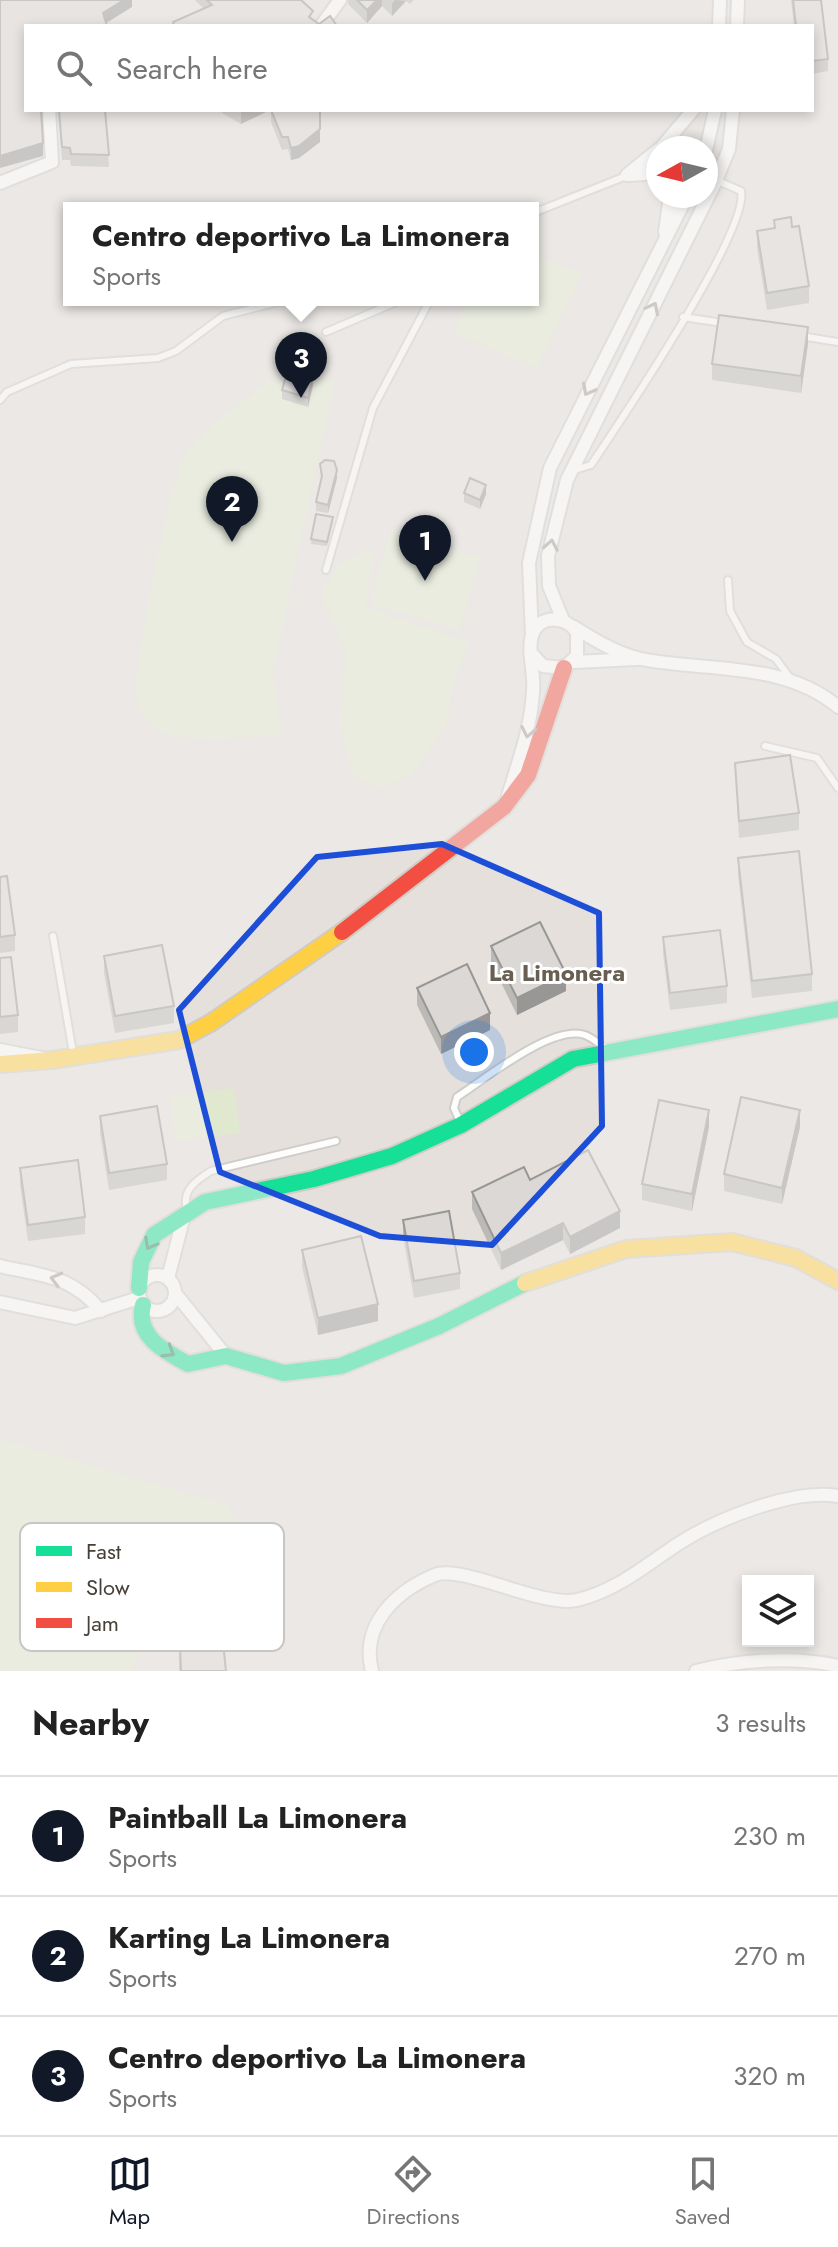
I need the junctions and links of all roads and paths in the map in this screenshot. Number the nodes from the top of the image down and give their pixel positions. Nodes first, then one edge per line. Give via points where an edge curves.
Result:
1 (340, 0) edge
2 (720, 0) edge
3 (738, 0) edge
4 (322, 24) edge
5 (719, 24) edge
6 (737, 24) edge
7 (49, 112) edge
8 (691, 112) edge
9 (715, 112) edge
10 (733, 112) edge
11 (670, 136) edge
12 (709, 136) edge
13 (646, 160) edge
14 (646, 174) edge
15 (627, 175) junction
16 (718, 175) edge
17 (718, 181) edge
18 (0, 183) edge
19 (668, 208) edge
20 (681, 208) edge
21 (702, 208) edge
22 (539, 211) edge
23 (663, 243) junction
24 (262, 306) edge
25 (387, 306) edge
26 (427, 306) edge
27 (683, 317) junction
28 (730, 325) edge
29 (326, 332) dead end
30 (792, 334) edge
31 (838, 342) edge
32 (0, 400) edge
33 (571, 471) junction
34 (326, 570) dead end
35 (728, 580) dead end
36 (567, 623) junction
37 (532, 636) junction
38 (533, 655) junction
39 (640, 658) junction
40 (568, 665) junction
41 (794, 682) junction
42 (838, 707) edge
43 (765, 746) dead end
44 (838, 788) edge
45 (504, 807) junction
46 (53, 936) dead end
47 (838, 1009) edge
48 (0, 1050) edge
49 (610, 1051) junction
50 (73, 1057) junction
51 (52, 1060) junction
52 (0, 1064) edge
53 (461, 1125) junction
54 (336, 1141) dead end
55 (186, 1215) junction
56 (0, 1266) edge
57 (168, 1278) junction
58 (838, 1281) edge
59 (175, 1293) junction
60 (140, 1297) junction
61 (0, 1302) edge
62 (101, 1311) junction
63 (226, 1356) junction
64 (838, 1496) edge
65 (838, 1666) edge
66 (372, 1671) edge
67 (696, 1671) edge

1 - 4 street
2 - 5 street
3 - 6 street
7 - 18 street via 52,162
8 - 11 street
9 - 12 street
10 - 16 street via 729,149
13 - 15 street
14 - 15 street
15 - 22 lane
17 - 27 lane via 741,191 743,201 723,249
19 - 23 street
20 - 23 street
33 -> 21 street
23 -> 37 street via 550,468 529,563
24 - 32 lane via 223,316 158,358 71,364
25 - 29 lane
26 - 34 lane via 373,408
27 - 28 lane
27 - 33 lane via 591,465
30 - 31 lane
36 -> 33 street via 549,586 548,556
35 - 41 lane via 730,611 747,642 776,659
36 - 37 street via 541,623
36 - 39 street
36 - 40 street via 580,648
37 - 38 street
38 - 40 street via 543,666
38 -> 45 street via 530,728
39 - 40 street
39 - 41 street
40 - 45 street via 528,775
41 - 42 street
43 - 44 lane via 817,758
45 - 50 street via 343,931 199,1030 179,1040
46 - 50 lane
47 - 49 street
48 - 51 street
49 - 53 street via 558,1066
49 - 53 lane via 585,1035 561,1034 540,1044 457,1097 454,1108
50 - 51 street
51 - 52 street
53 - 55 street via 361,1167 205,1202
54 - 55 lane via 211,1171 187,1193
55 - 57 street
55 -> 60 street via 162,1227 148,1244 141,1262
62 -> 56 street via 84,1290 67,1282
57 - 59 street
57 - 60 street via 151,1275
58 - 63 street via 767,1248 732,1242 658,1244 546,1274 341,1366 284,1373
59 - 60 street via 163,1310 153,1311
59 - 63 street
60 - 62 street
60 -> 63 street via 143,1331 166,1352 188,1364
61 - 62 street via 75,1318
64 - 66 street via 793,1496 728,1520 681,1542 607,1590 574,1601 440,1573 409,1587 383,1610 368,1658
65 - 67 street via 760,1662

